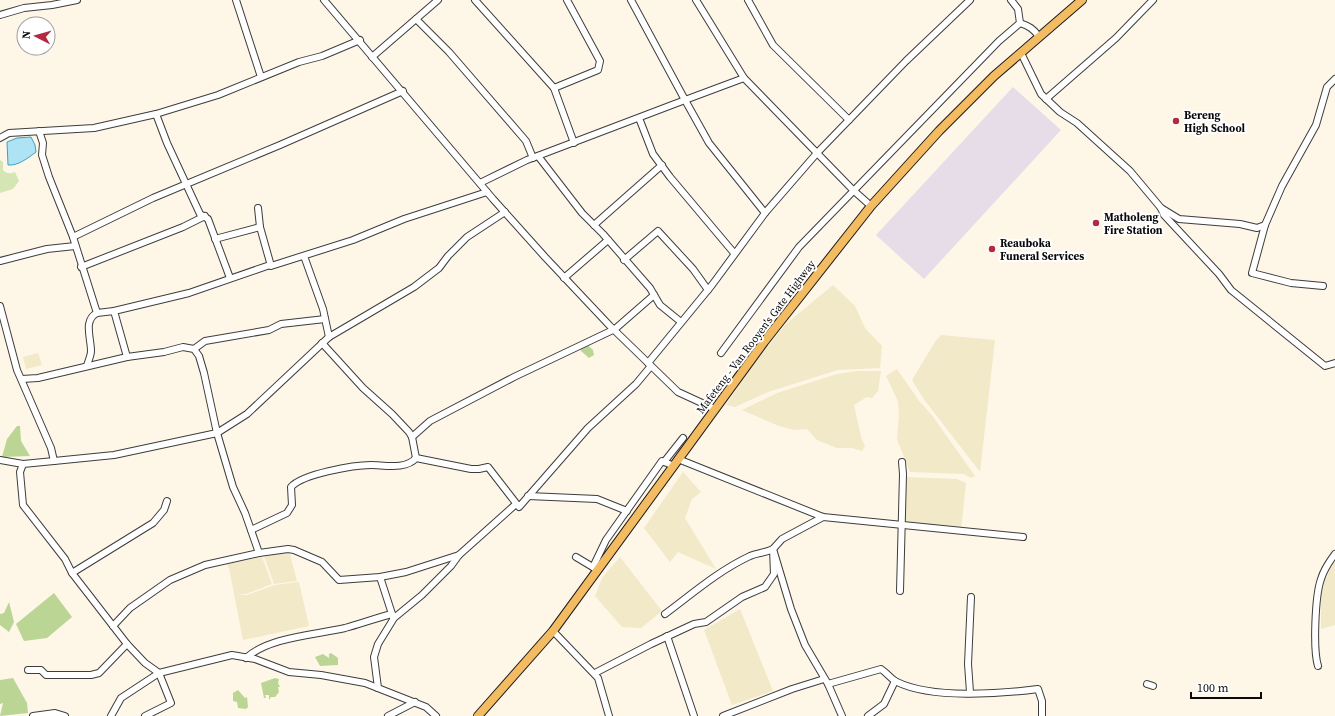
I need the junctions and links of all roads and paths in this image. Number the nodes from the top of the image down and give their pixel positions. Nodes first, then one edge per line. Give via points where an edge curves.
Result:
1 (74, 0) edge
2 (236, 0) edge
3 (324, 0) edge
4 (438, 0) edge
5 (475, 0) edge
6 (567, 0) edge
7 (631, 0) edge
8 (696, 0) edge
9 (748, 0) edge
10 (970, 0) edge
11 (1011, 0) edge
12 (1082, 0) edge
13 (1153, 0) edge
14 (0, 14) edge
15 (416, 19) junction
16 (1020, 23) junction
17 (1039, 37) junction
18 (360, 40) junction
19 (1021, 53) junction
20 (372, 57) junction
21 (262, 77) junction
22 (744, 78) junction
23 (1335, 79) edge
24 (554, 88) junction
25 (403, 91) junction
26 (1046, 99) junction
27 (685, 100) junction
28 (156, 114) junction
29 (640, 118) junction
30 (849, 120) junction
31 (39, 131) junction
32 (0, 138) edge
33 (574, 142) junction
34 (817, 153) junction
35 (536, 157) junction
36 (662, 165) junction
37 (480, 183) junction
38 (186, 184) junction
39 (853, 190) junction
40 (487, 192) junction
41 (871, 206) junction
42 (258, 208) dead end
43 (1161, 208) junction
44 (505, 212) junction
45 (765, 212) junction
46 (205, 216) junction
47 (1265, 225) junction
48 (594, 226) junction
49 (260, 227) junction
50 (73, 237) junction
51 (216, 239) junction
52 (608, 240) junction
53 (75, 246) junction
54 (734, 254) junction
55 (304, 256) junction
56 (624, 260) junction
57 (0, 261) edge
58 (270, 265) junction
59 (81, 267) junction
60 (230, 278) junction
61 (564, 278) junction
62 (1323, 286) dead end
63 (708, 290) junction
64 (654, 295) junction
65 (0, 306) edge
66 (114, 311) junction
67 (97, 313) junction
68 (325, 319) junction
69 (681, 322) junction
70 (615, 329) junction
71 (329, 337) junction
72 (322, 343) junction
73 (194, 349) junction
74 (721, 353) dead end
75 (127, 357) junction
76 (1335, 363) edge
77 (650, 365) junction
78 (87, 366) junction
79 (22, 380) junction
80 (715, 409) junction
81 (217, 433) junction
82 (412, 438) junction
83 (683, 438) dead end
84 (416, 458) junction
85 (0, 460) edge
86 (54, 461) junction
87 (664, 462) junction
88 (676, 462) junction
89 (902, 462) dead end
90 (23, 464) junction
91 (528, 496) junction
92 (167, 501) dead end
93 (516, 504) junction
94 (627, 511) junction
95 (823, 517) junction
96 (902, 524) junction
97 (251, 530) junction
98 (1023, 536) dead end
99 (773, 549) junction
100 (259, 553) junction
101 (1335, 554) edge
102 (459, 555) junction
103 (576, 557) dead end
104 (595, 568) junction
105 (72, 573) junction
106 (380, 577) junction
107 (900, 590) dead end
108 (970, 597) dead end
109 (665, 614) dead end
110 (393, 616) junction
111 (113, 626) junction
112 (553, 631) junction
113 (667, 636) junction
114 (127, 644) junction
115 (246, 658) junction
116 (1318, 666) dead end
117 (28, 670) dead end
118 (159, 673) junction
119 (595, 673) junction
120 (824, 679) junction
121 (895, 681) junction
122 (828, 684) junction
123 (378, 688) junction
124 (970, 692) junction
125 (415, 702) junction
126 (33, 716) edge
127 (65, 716) edge
128 (111, 716) edge
129 (145, 716) edge
130 (388, 716) edge
131 (436, 716) edge
132 (478, 716) edge
133 (609, 716) edge
134 (694, 716) edge
135 (723, 716) edge
136 (842, 716) edge
137 (868, 716) edge
138 (1042, 716) edge

1 - 14 street
2 - 21 street
3 - 18 street
4 - 15 street
5 - 24 street
6 - 24 street via 600,61 600,67
7 - 27 street
8 - 22 street
9 - 30 street via 773,45
10 - 30 street
11 - 16 street via 1018,9
12 - 17 main road, Mafeteng - Van Rooyen's Gate Highway
13 - 26 street via 1116,38
15 - 20 street
15 - 35 street via 449,52 526,141
16 - 17 street via 1032,28
16 - 39 street via 999,41
17 - 19 main road, Mafeteng - Van Rooyen's Gate Highway
18 - 20 street
18 - 21 street
19 - 26 street via 1041,94
19 - 41 main road, Mafeteng - Van Rooyen's Gate Highway via 939,131
20 - 25 street
21 - 28 street via 218,95
22 - 27 street
22 - 34 street
23 - 47 street via 1327,87 1316,125 1282,186
24 - 33 street
25 - 37 street
25 - 38 street
26 - 43 street via 1130,171
27 - 29 street
27 - 45 street via 709,143
28 - 31 street via 94,128
28 - 38 street
29 - 33 street
29 - 36 street via 653,154
30 - 34 street
31 - 32 street via 10,133
31 - 50 street via 43,143 42,155 49,177
33 - 35 street
34 - 39 street
34 - 45 street
35 - 37 street
35 - 48 street
36 - 48 street
36 - 54 street
37 - 40 street
38 - 46 street via 200,214
38 - 50 street
39 - 41 street
39 - 74 street via 786,263
40 - 44 street
40 - 55 street
41 - 80 main road, Mafeteng - Van Rooyen's Gate Highway via 803,290
42 - 49 street
43 - 47 street via 1180,219 1257,228
43 - 76 street via 1164,215 1242,300 1325,366
44 - 61 street
44 - 71 street via 467,237 439,268 414,287
45 - 54 street
46 - 51 street
46 - 59 street
47 - 62 street via 1252,273 1290,284
48 - 52 street
49 - 51 street
49 - 58 street
50 - 53 street
51 - 60 street
52 - 56 street
52 - 61 street
53 - 57 street via 47,249
53 - 59 street
54 - 63 street
55 - 58 street
55 - 68 street
56 - 63 street via 658,231 693,269
56 - 64 street
58 - 60 street
59 - 67 street
60 - 66 street via 189,293
61 - 70 street
63 - 69 street
64 - 69 street via 660,306
64 - 70 street
65 - 79 street
66 - 67 street
66 - 75 street
67 - 78 street via 93,315 88,326 91,352
68 - 71 street
68 - 73 street via 281,324 269,330 205,341
69 - 77 street
70 - 77 street
70 - 82 street via 430,420
71 - 72 street
72 - 81 street via 247,414
72 - 82 street
73 - 75 street via 185,346
73 - 81 street via 204,373
75 - 78 street
77 - 80 street via 678,392
77 - 91 street via 636,384 588,428
78 - 79 street
79 - 86 street
80 - 88 main road, Mafeteng - Van Rooyen's Gate Highway
81 - 86 street via 114,455
81 - 97 street via 233,487
82 - 84 street
83 - 87 street
84 - 93 street via 471,469 488,467
84 - 97 street via 413,462 394,466 351,467 314,475 297,482 291,486 292,505 287,513
85 - 90 street
86 - 90 street
87 - 88 street
87 - 94 street via 662,461
88 - 95 street
88 - 104 main road, Mafeteng - Van Rooyen's Gate Highway
89 - 96 street
90 - 105 street via 20,472 23,505 65,559
91 - 93 street via 519,506
91 - 94 street via 597,499
92 - 105 street via 164,510 153,523
93 - 102 street
94 - 104 street via 606,540
95 - 96 street
95 - 99 street via 782,539
96 - 98 street
96 - 107 street
97 - 100 street
99 - 109 street via 763,554 751,555 717,574
99 - 113 street via 774,574 765,587 742,597 706,622 694,624
99 - 120 street via 805,645
100 - 106 street via 294,550 322,562 339,580
100 - 111 street via 205,565 170,580 130,608
101 - 116 street via 1320,580 1314,639
102 - 106 street via 406,572
102 - 110 street via 422,595
103 - 104 street
104 - 112 main road, Mafeteng - Van Rooyen's Gate Highway
105 - 111 street
106 - 110 street
108 - 124 street
110 - 115 street via 269,645 255,650
110 - 123 street via 374,657
111 - 114 street
112 - 119 street
112 - 132 main road, Mafeteng - Van Rooyen's Gate Highway
113 - 119 street
113 - 134 street
114 - 117 street via 99,673 62,676 46,675 41,670
114 - 118 street via 145,664
115 - 118 street via 232,655
115 - 123 street via 289,672 328,676
118 - 128 street via 121,698
118 - 129 street via 171,703
119 - 133 street
120 - 122 street
120 - 135 street
121 - 122 street via 890,674 881,669
121 - 124 street via 935,693
121 - 137 street via 884,704
122 - 136 street
123 - 125 street
124 - 138 street via 1038,689 1042,701
125 - 130 street
125 - 131 street
126 - 127 street via 55,713

